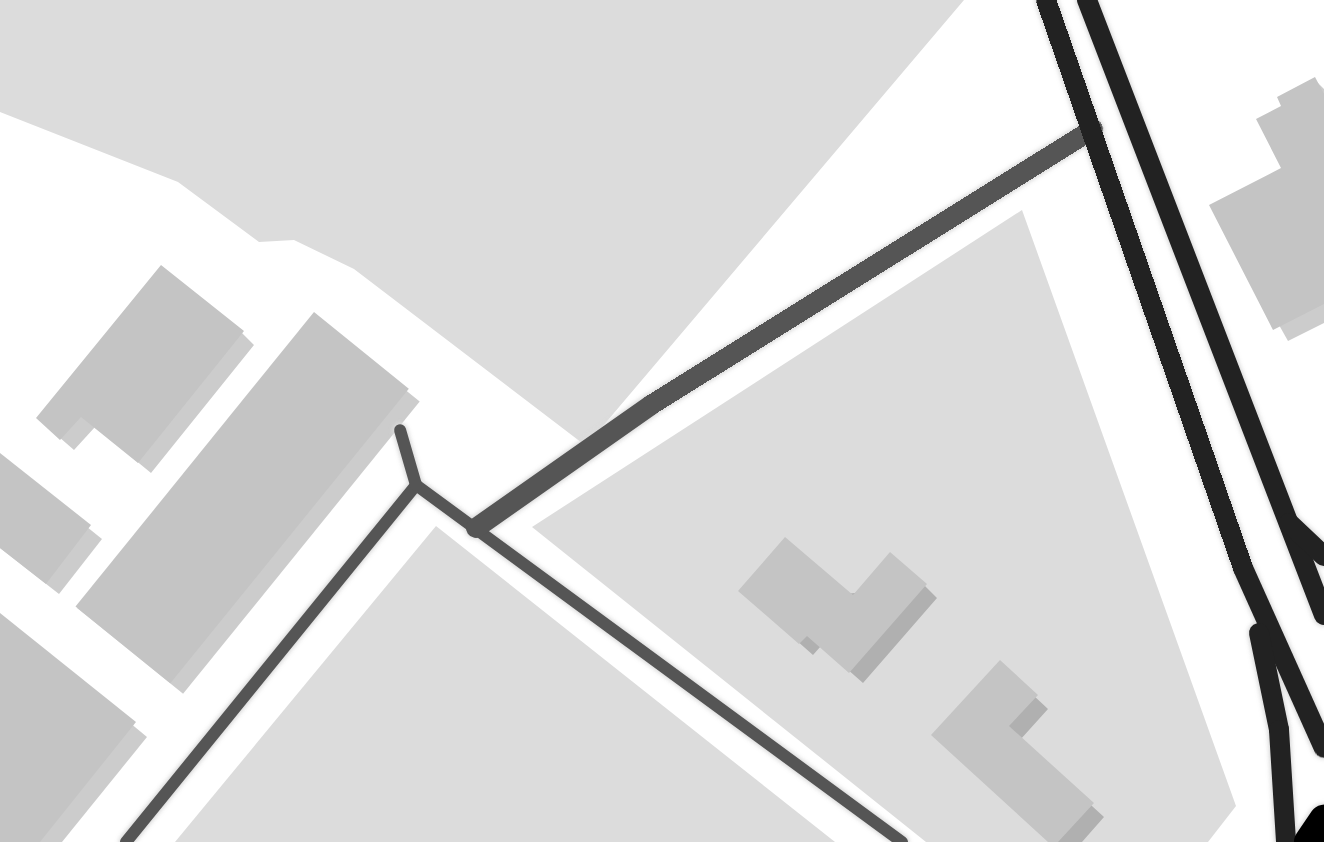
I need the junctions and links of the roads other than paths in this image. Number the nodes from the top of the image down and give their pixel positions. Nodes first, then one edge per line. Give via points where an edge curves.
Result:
1 (1046, 0) edge
2 (1088, 0) edge
3 (1093, 129) junction
4 (400, 430) dead end
5 (416, 484) junction
6 (1283, 516) junction
7 (476, 528) junction
8 (1324, 556) edge
9 (1242, 568) junction
10 (1324, 614) edge
11 (1324, 748) edge
12 (1324, 820) edge
13 (126, 842) edge
14 (902, 842) edge
15 (1286, 842) edge
16 (1309, 842) edge

1 - 3 main road
2 - 6 main road
3 - 7 street via 650,405
3 - 9 main road
4 - 5 lane
5 - 7 lane
5 - 13 lane
6 - 8 main road
6 - 10 main road
7 - 14 lane
9 - 11 main road
9 - 15 main road via 1279,730
12 - 16 highway

